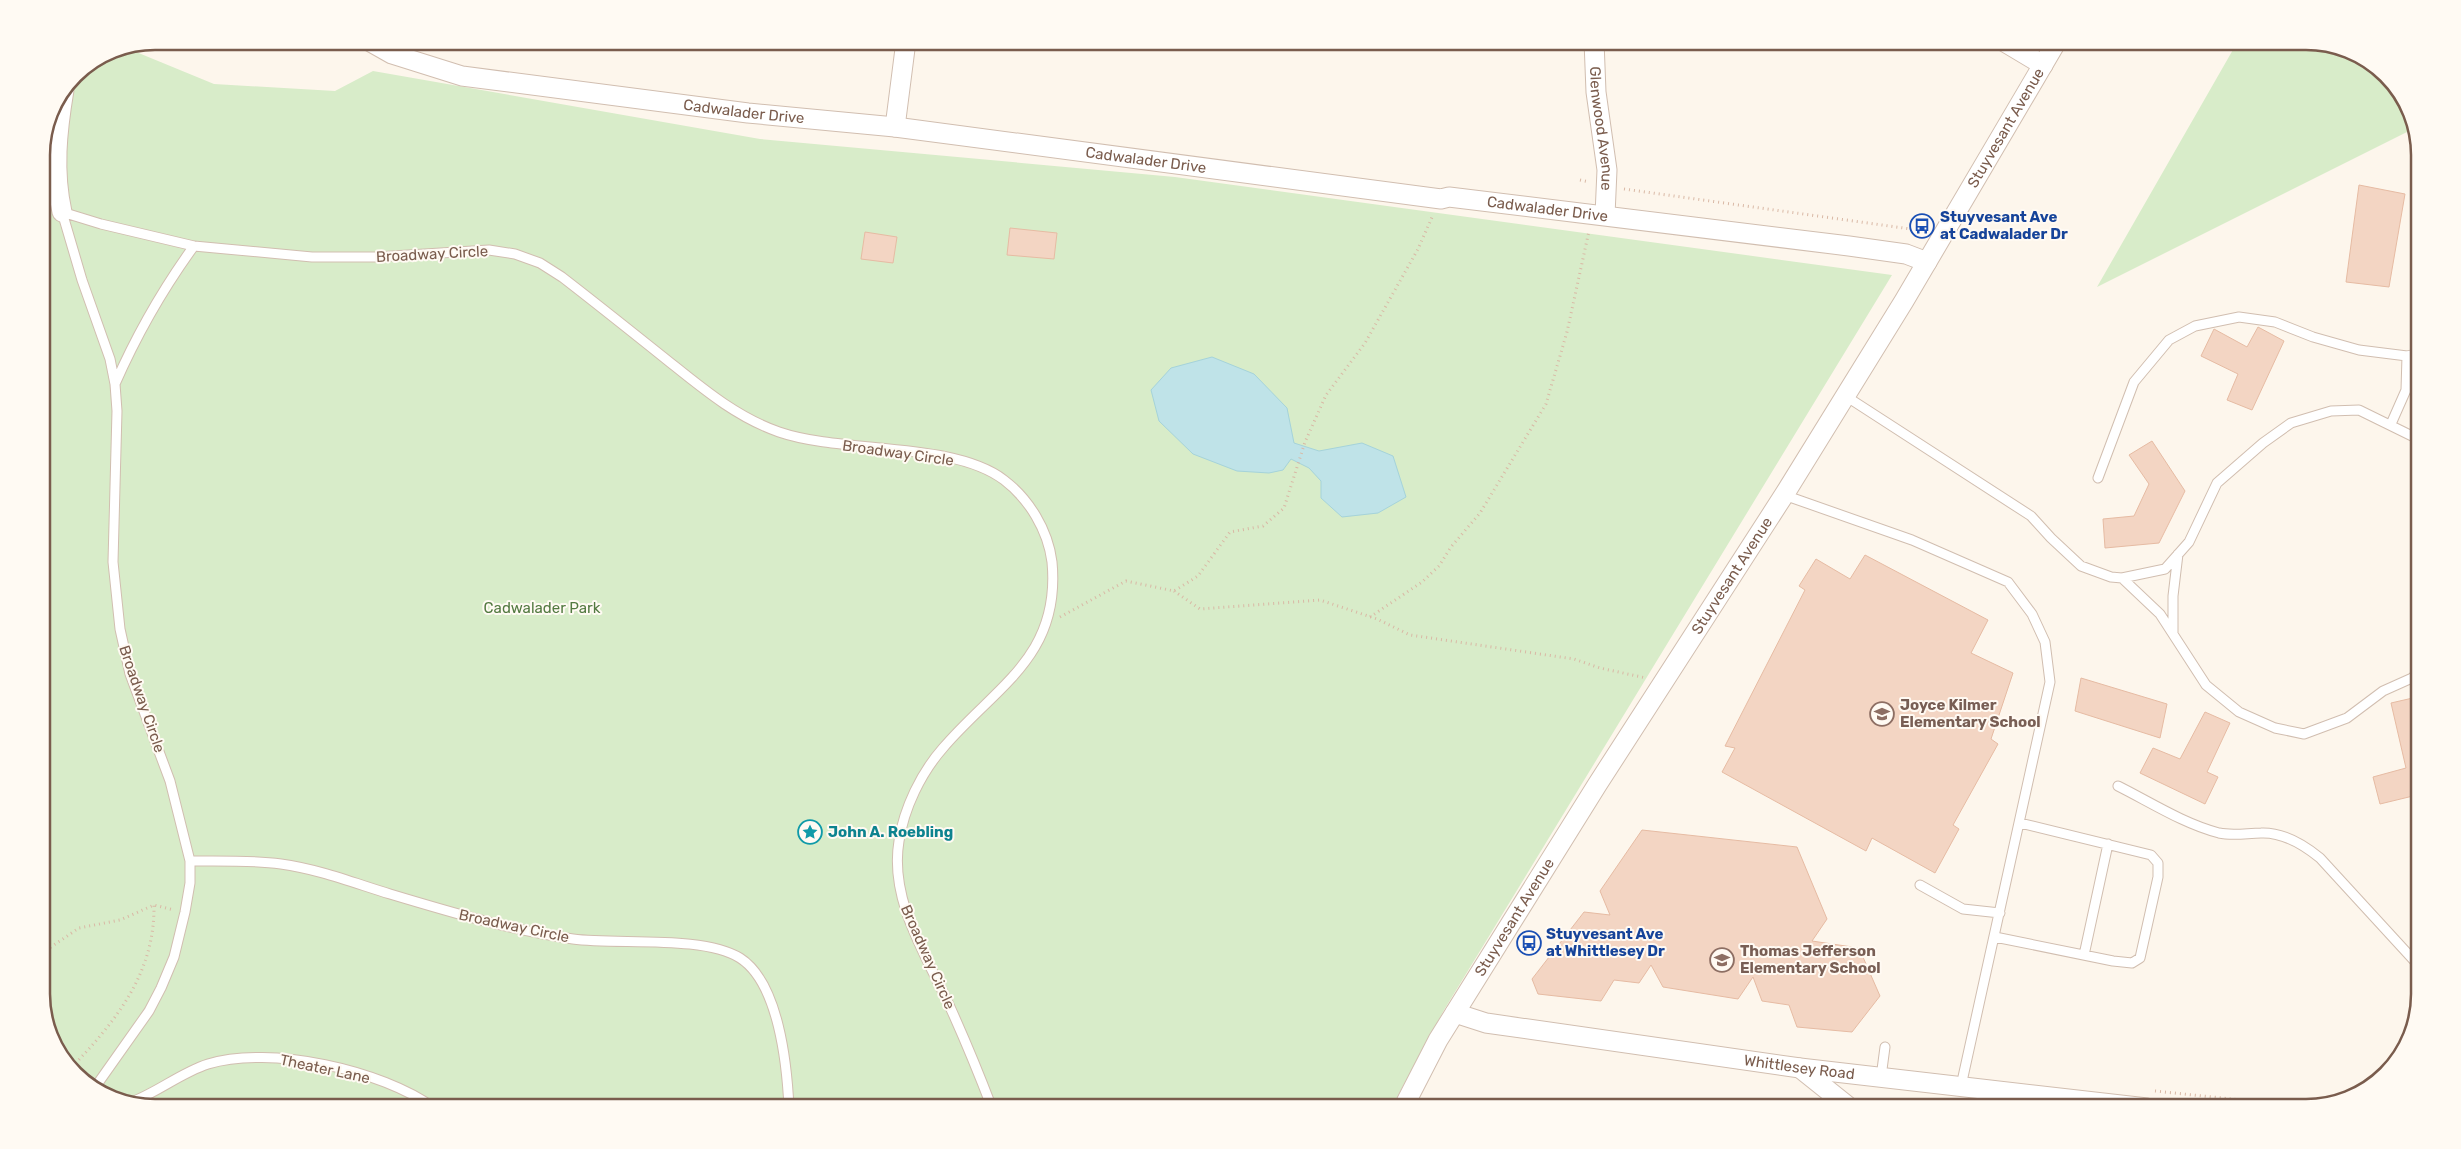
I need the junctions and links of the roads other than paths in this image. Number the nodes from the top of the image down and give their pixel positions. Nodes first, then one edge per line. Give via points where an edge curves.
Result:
1 (385, 50) edge
2 (905, 50) edge
3 (1594, 50) edge
4 (2018, 50) edge
5 (2052, 50) edge
6 (2043, 65) junction
7 (62, 108) edge
8 (895, 127) junction
9 (62, 212) junction
10 (1599, 214) junction
11 (194, 246) junction
12 (1927, 262) junction
13 (2411, 355) edge
14 (2408, 356) junction
15 (115, 384) junction
16 (1844, 395) junction
17 (2391, 424) junction
18 (2411, 435) edge
19 (2098, 478) dead end
20 (1784, 495) junction
21 (2178, 554) junction
22 (2122, 578) junction
23 (2172, 634) junction
24 (2411, 678) edge
25 (2118, 786) dead end
26 (2020, 823) junction
27 (2108, 844) junction
28 (190, 861) junction
29 (1920, 885) dead end
30 (2000, 913) junction
31 (1995, 936) junction
32 (2084, 955) junction
33 (2411, 958) edge
34 (1455, 1013) junction
35 (1885, 1047) dead end
36 (1800, 1068) junction
37 (1873, 1076) junction
38 (99, 1082) edge
39 (1961, 1086) junction
40 (138, 1098) edge
41 (422, 1099) edge
42 (789, 1099) edge
43 (988, 1099) edge
44 (1408, 1099) edge
45 (1834, 1099) edge
46 (1849, 1099) edge
47 (2068, 1099) edge

1 - 8 street, Cadwalader Drive via 462,76 748,113
2 - 8 street
3 - 10 street, Glenwood Avenue via 1606,186
4 - 6 street
5 - 6 street, Stuyvesant Avenue
6 - 12 street, Stuyvesant Avenue
7 - 9 street via 55,159
8 - 10 street, Cadwalader Drive via 1441,199 1449,197
9 - 11 lane, Broadway Circle
9 - 15 lane, Broadway Circle via 110,359
10 - 12 street, Cadwalader Drive via 1906,254
11 - 15 lane, Broadway Circle via 162,290 136,336
11 - 43 lane, Broadway Circle via 312,257 376,257 489,250 515,254 562,276 720,402 752,420 804,440 945,457 989,470 1024,500 1051,552 1052,594 1043,630 1019,671 943,748 925,773 898,842 897,870 905,910
12 - 16 street, Stuyvesant Avenue
13 - 14 lane
14 - 17 lane via 2406,390
14 - 19 lane via 2359,350 2313,338 2275,322 2239,317 2195,326 2169,340 2134,382
15 - 28 lane, Broadway Circle via 113,562 120,630 130,674 170,781
16 - 20 street, Stuyvesant Avenue
16 - 22 lane via 2031,516 2081,566
17 - 18 lane
17 - 21 lane via 2359,410 2331,411 2291,424 2263,443 2217,483 2189,542
20 - 26 lane via 1912,540 2008,582 2032,614 2045,642 2050,682
20 - 34 street, Stuyvesant Avenue
21 - 22 lane via 2165,569
21 - 23 lane
22 - 23 lane via 2160,614
23 - 24 lane via 2206,685 2239,712 2275,728 2304,734 2347,718 2383,691
25 - 33 lane via 2205,828 2221,833 2280,835 2307,848 2320,858
26 - 27 lane
26 - 30 lane
27 - 32 lane
27 - 32 lane via 2151,855 2158,864 2158,877 2140,958 2132,963
28 - 38 lane, Broadway Circle via 185,912 174,956 161,988 149,1011
28 - 42 lane, Broadway Circle via 246,861 319,872 476,920 535,934 722,949 748,965 768,996 780,1034
29 - 30 lane via 1963,909
30 - 31 lane
31 - 32 lane
31 - 39 lane
34 - 36 street, Whittlesey Road via 1486,1023
34 - 44 street, Stuyvesant Avenue
35 - 37 lane
36 - 37 street, Whittlesey Road
36 - 45 street
37 - 39 street, Whittlesey Road
37 - 46 street
39 - 47 street, Whittlesey Road
40 - 41 lane, Theater Lane via 205,1065 257,1057 281,1058 348,1071

